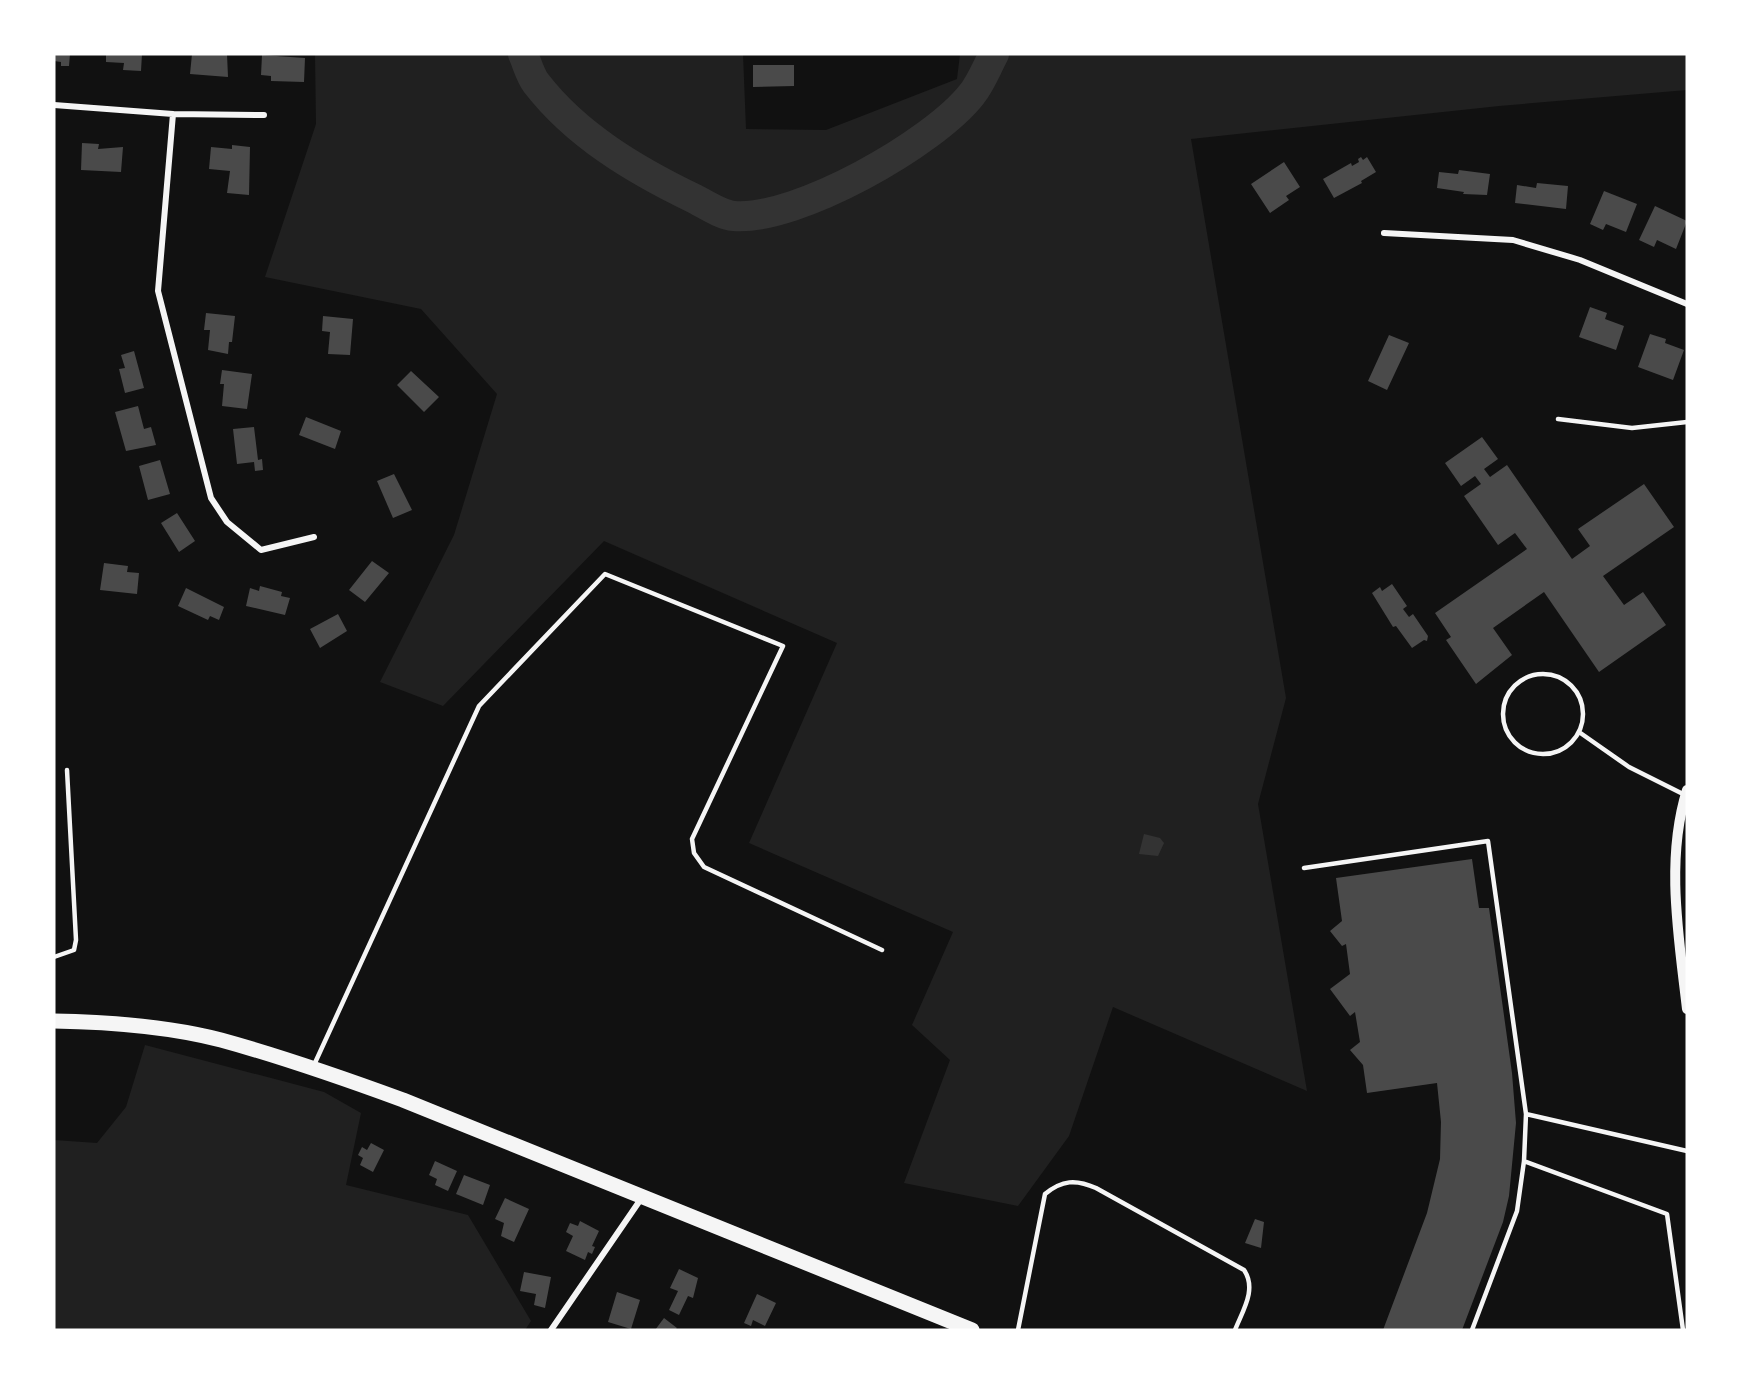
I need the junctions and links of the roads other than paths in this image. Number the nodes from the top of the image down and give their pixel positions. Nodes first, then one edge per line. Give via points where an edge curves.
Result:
1 (54, 105) edge
2 (173, 114) junction
3 (264, 115) dead end
4 (1384, 233) dead end
5 (1687, 304) edge
6 (1558, 419) dead end
7 (1687, 422) edge
8 (314, 537) dead end
9 (1580, 732) junction
10 (68, 770) dead end
11 (1686, 793) edge
12 (1304, 868) dead end
13 (882, 950) dead end
14 (54, 957) edge
15 (1687, 1010) edge
16 (54, 1021) edge
17 (313, 1067) junction
18 (1526, 1114) junction
19 (1687, 1151) edge
20 (1524, 1161) junction
21 (643, 1196) junction
22 (551, 1330) edge
23 (972, 1330) edge
24 (1018, 1330) edge
25 (1235, 1330) edge
26 (1472, 1330) edge
27 (1683, 1330) edge

1 - 2 street
2 - 3 street
2 - 8 street via 158,291 211,498 227,522 261,550
4 - 5 street via 1513,240 1580,260
6 - 7 lane via 1632,428
9 - 9 lane via 1560,750 1547,754 1521,748 1508,733 1502,713 1511,688 1521,680 1546,673 1559,676 1574,688 1583,706
9 - 11 lane via 1629,768
10 - 14 lane via 76,939 74,950
11 - 15 street via 1676,851 1678,925
12 - 18 lane via 1488,841
13 - 17 lane via 704,867 694,853 692,839 783,646 605,574 479,706
16 - 17 main road via 131,1024 219,1040
17 - 21 main road
18 - 19 lane
18 - 20 lane
20 - 26 lane via 1516,1212
20 - 27 lane via 1667,1214
21 - 22 street
21 - 23 main road
24 - 25 lane via 1045,1194 1054,1186 1074,1181 1096,1188 1244,1270 1251,1292

